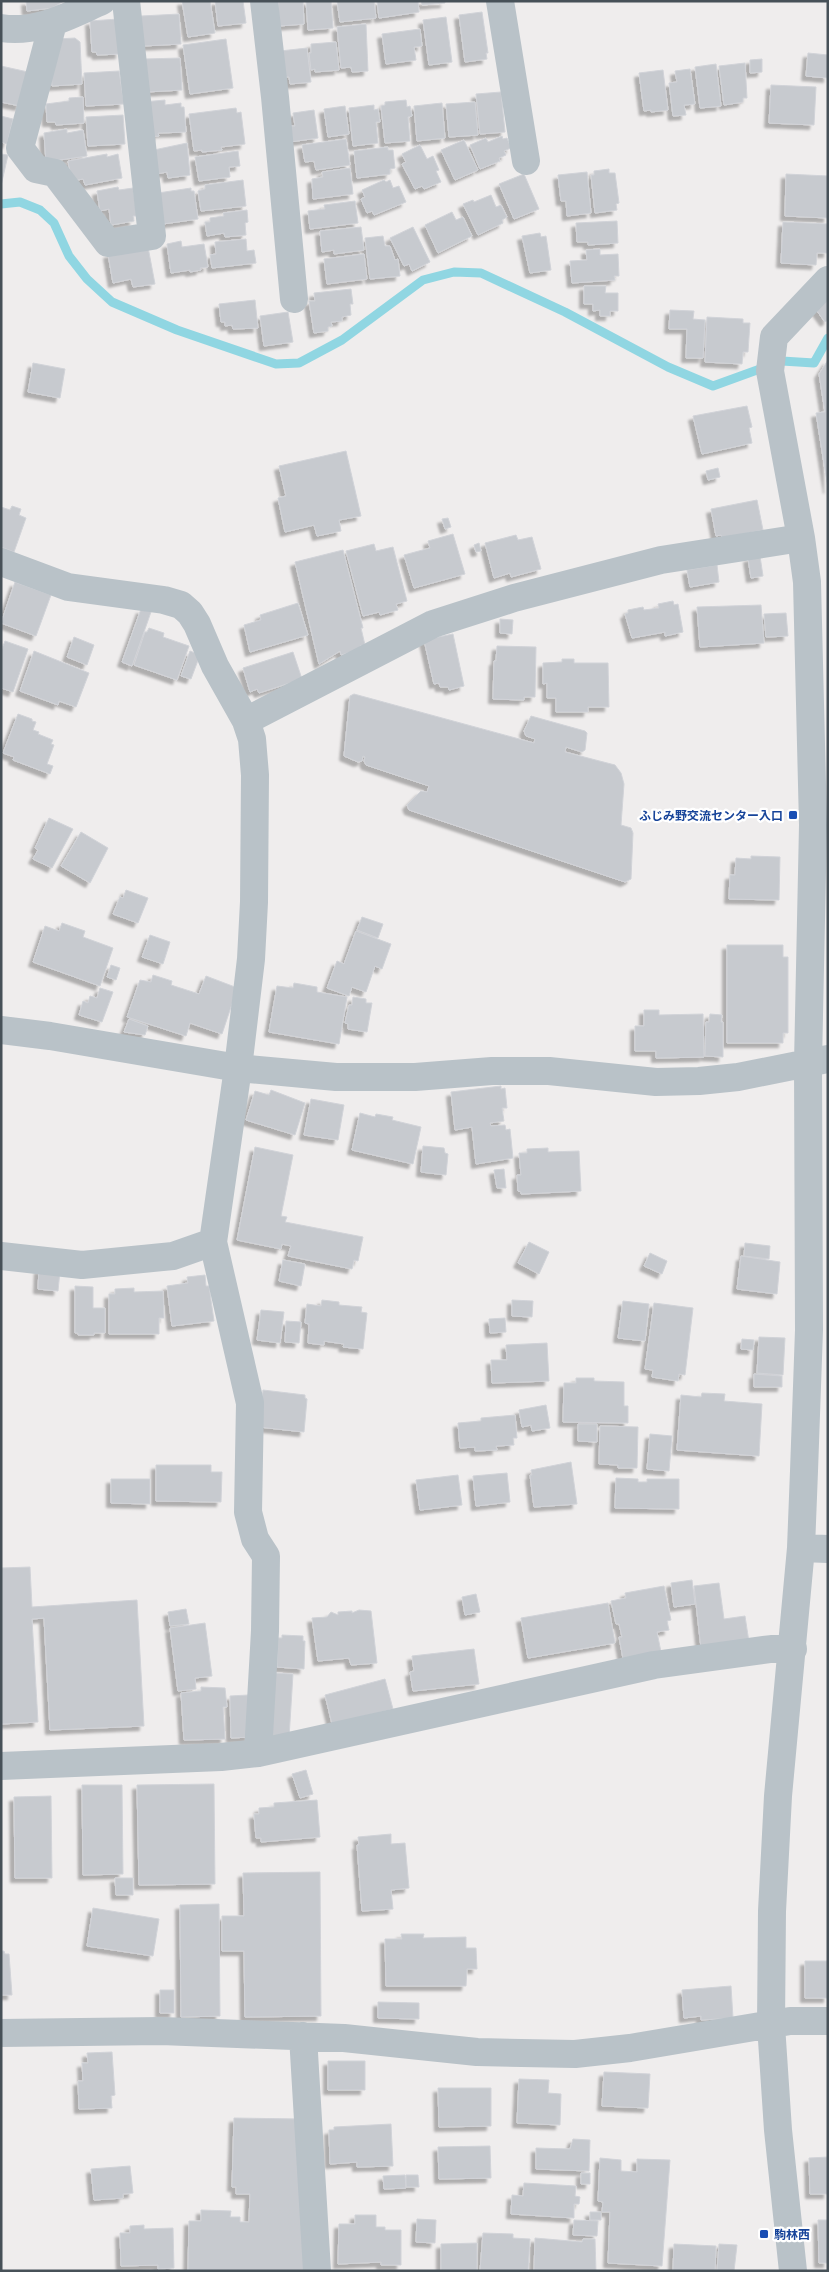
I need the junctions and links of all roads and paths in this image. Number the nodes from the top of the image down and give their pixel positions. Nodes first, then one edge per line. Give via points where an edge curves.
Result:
1 (102, 1) edge
2 (126, 1) edge
3 (264, 1) edge
4 (500, 1) edge
5 (54, 23) junction
6 (1, 28) edge
7 (526, 161) dead end
8 (828, 280) edge
9 (294, 299) dead end
10 (801, 538) junction
11 (1, 562) edge
12 (818, 580) edge
13 (246, 721) junction
14 (1, 1030) edge
15 (818, 1061) edge
16 (238, 1068) junction
17 (818, 1241) edge
18 (212, 1242) junction
19 (1, 1256) edge
20 (801, 1548) junction
21 (828, 1549) edge
22 (792, 1650) junction
23 (258, 1753) junction
24 (1, 1766) edge
25 (828, 2021) edge
26 (771, 2025) junction
27 (1, 2034) edge
28 (302, 2036) junction
29 (317, 2271) edge
30 (793, 2271) edge

1 - 5 street
2 - 5 street via 152,236 108,243 55,173 36,169 20,148
3 - 9 street
4 - 7 street
5 - 6 street via 13,30
8 - 10 street via 774,337 770,371
10 - 12 street
10 - 13 street via 661,560 514,598 433,624
11 - 13 street via 68,587 181,605 197,624 215,666
12 - 15 street via 813,825
13 - 16 street via 252,739 255,774 254,902
14 - 16 street
15 - 16 street via 738,1077 656,1082 540,1071 336,1077
15 - 17 street
16 - 18 street
17 - 20 street via 809,1330
18 - 19 street via 173,1256 82,1265
18 - 23 street via 250,1403 248,1512 255,1539 266,1556
20 - 21 street
20 - 22 street
22 - 23 street via 654,1665
22 - 26 street via 776,1834
23 - 24 street
25 - 26 street via 790,2021
26 - 28 street via 575,2054 477,2052
26 - 30 street
27 - 28 street via 161,2031
28 - 29 street

